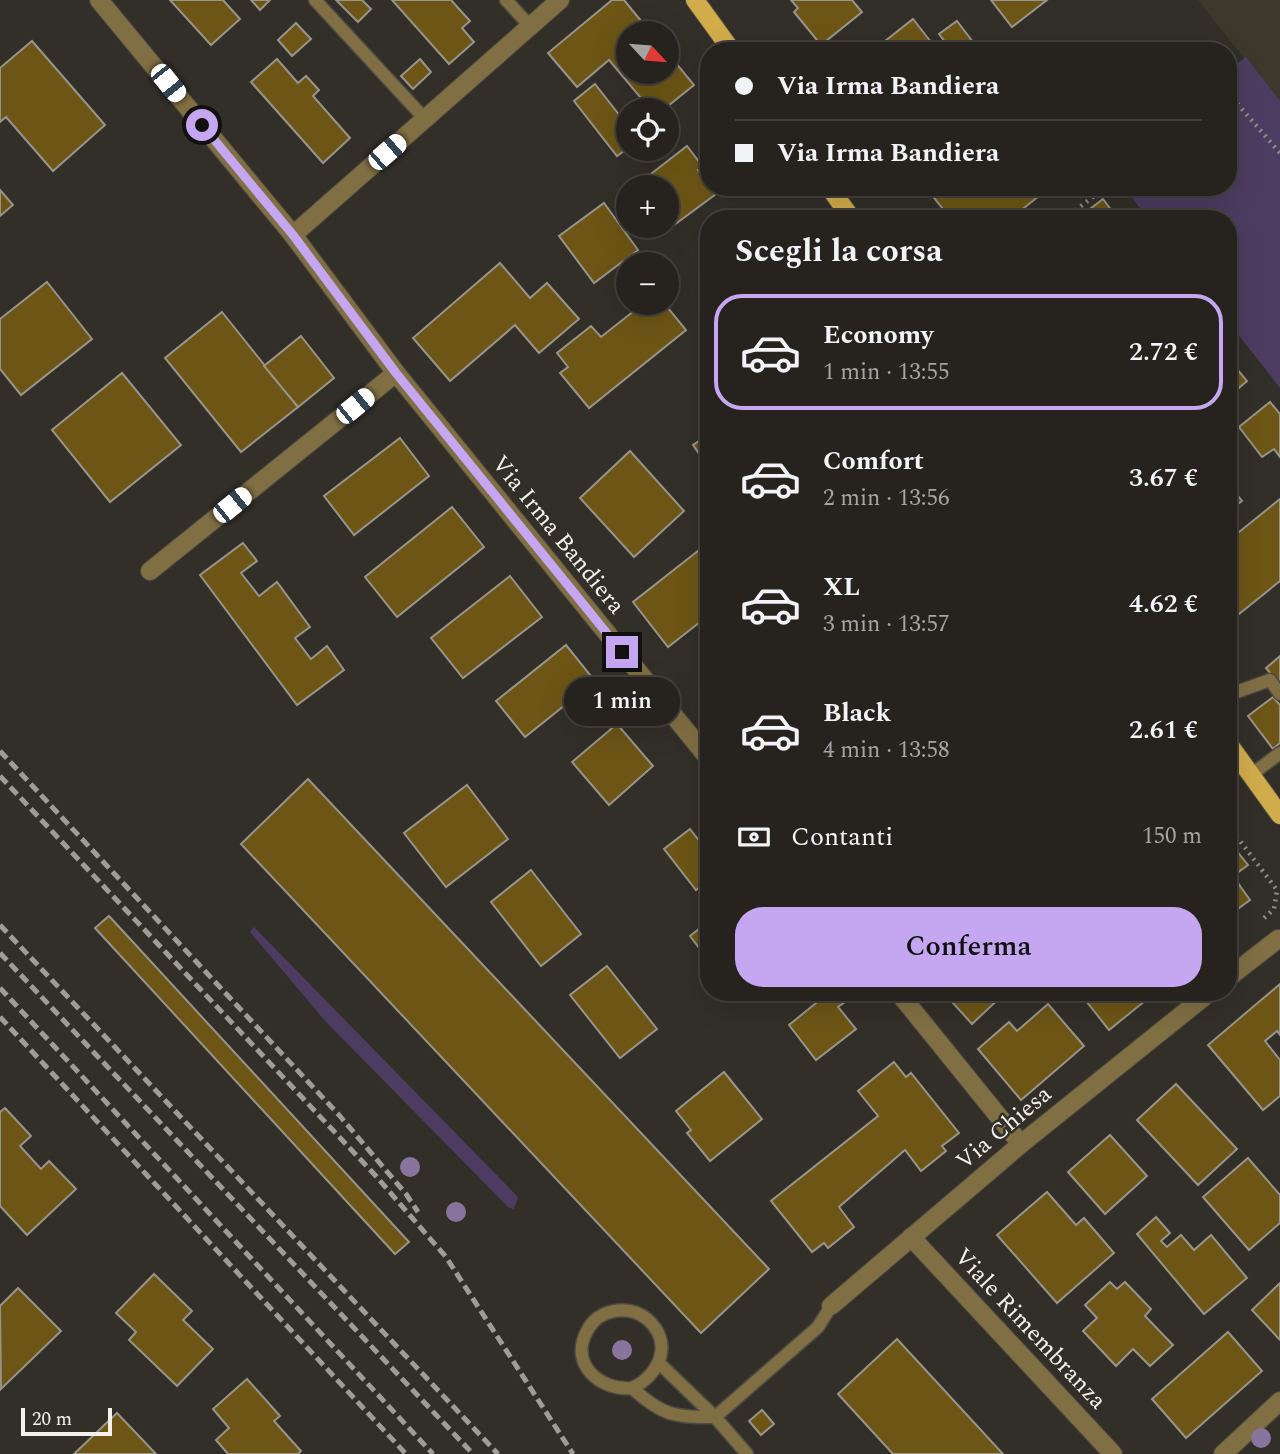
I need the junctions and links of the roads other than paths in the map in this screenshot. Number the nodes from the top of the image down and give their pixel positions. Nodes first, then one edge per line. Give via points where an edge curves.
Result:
1 (99, 0) edge
2 (315, 0) edge
3 (506, 0) edge
4 (560, 0) edge
5 (695, 0) edge
6 (530, 26) junction
7 (725, 42) edge
8 (425, 119) junction
9 (293, 235) junction
10 (396, 373) junction
11 (150, 571) dead end
12 (1237, 692) edge
13 (1280, 694) edge
14 (700, 748) edge
15 (1280, 752) edge
16 (1237, 756) edge
17 (1251, 775) junction
18 (1280, 815) edge
19 (1279, 938) edge
20 (1237, 971) edge
21 (905, 1001) edge
22 (1199, 1001) edge
23 (1021, 1144) junction
24 (911, 1237) junction
25 (831, 1306) joint
26 (659, 1363) junction
27 (632, 1388) junction
28 (1280, 1401) edge
29 (715, 1417) junction
30 (747, 1454) edge
31 (1114, 1454) edge
32 (1223, 1454) edge

1 - 9 street, Via Irma Bandiera
2 - 8 lane
3 - 6 lane
4 - 6 street
5 - 7 main road
6 - 8 street
8 - 9 street
9 - 10 street, Via Irma Bandiera
10 - 11 street
10 - 14 street, Via Irma Bandiera
12 - 13 lane via 1270,680
15 - 17 lane
16 - 17 main road
17 - 18 main road
19 - 20 street
21 - 23 street
22 - 23 street, Via Chiesa
23 - 24 street, Via Chiesa
24 - 25 street, Via Chiesa
24 - 31 street, Viale Rimembranza
25 - 29 lane via 818,1327
26 - 27 lane via 644,1383
26 - 27 lane via 660,1338 645,1317 620,1310 595,1320 583,1344 588,1370 607,1387
26 - 29 lane
27 - 29 lane via 652,1406 678,1417
28 - 32 street
29 - 30 lane

